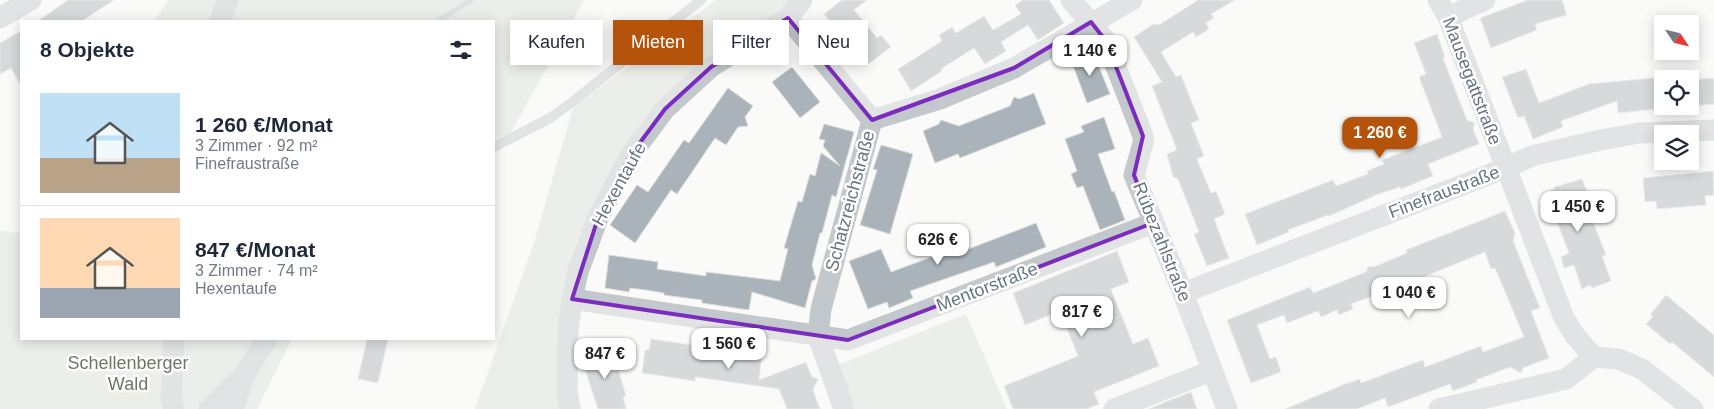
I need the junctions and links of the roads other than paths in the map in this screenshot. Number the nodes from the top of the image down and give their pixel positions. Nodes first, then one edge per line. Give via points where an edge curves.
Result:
1 (31, 0) edge
2 (228, 0) edge
3 (701, 0) edge
4 (802, 0) edge
5 (1072, 0) edge
6 (1132, 0) edge
7 (1485, 0) edge
8 (1443, 9) edge
9 (0, 18) edge
10 (788, 18) junction
11 (220, 20) edge
12 (1091, 22) junction
13 (872, 120) junction
14 (1714, 130) edge
15 (495, 146) edge
16 (1505, 168) junction
17 (1153, 223) junction
18 (1183, 293) junction
19 (572, 299) junction
20 (818, 336) junction
21 (174, 340) edge
22 (266, 340) edge
23 (1594, 357) junction
24 (1211, 371) junction
25 (245, 373) junction
26 (174, 409) edge
27 (209, 409) edge
28 (233, 409) edge
29 (570, 409) edge
30 (844, 409) edge
31 (1114, 409) edge
32 (1227, 409) edge
33 (1439, 409) edge
34 (1693, 409) edge

1 - 9 street
2 - 11 street
3 - 15 lane via 550,118
4 - 10 street, Hexentaufe
5 - 12 street, Rübezahlstraße
6 - 12 street
7 - 8 street
8 - 16 street, Mausegattstraße
10 - 13 street, Schatzreichstraße
10 - 19 street, Hexentaufe via 712,67 665,109 630,156 598,218 578,272
12 - 13 street via 1014,68 940,98
12 - 17 street, Rübezahlstraße via 1106,40 1143,136 1134,175
13 - 20 street, Schatzreichstraße via 821,309
14 - 16 street, Finefraustraße via 1639,133 1535,156
16 - 18 street, Finefraustraße
16 - 23 street, Mausegattstraße via 1564,318
17 - 18 street, Rübezahlstraße
17 - 20 street, Mentorstraße via 848,340
18 - 24 street, Rübezahlstraße
19 - 20 street, Mentorstraße
19 - 29 street, Hexentaufe via 568,331 567,391
20 - 30 street, Schatzreichstraße
21 - 26 street via 171,399
22 - 25 street
23 - 33 street via 1566,379
23 - 34 street via 1618,359 1642,369
24 - 31 street
24 - 32 street, Rübezahlstraße
25 - 27 street
25 - 28 street

